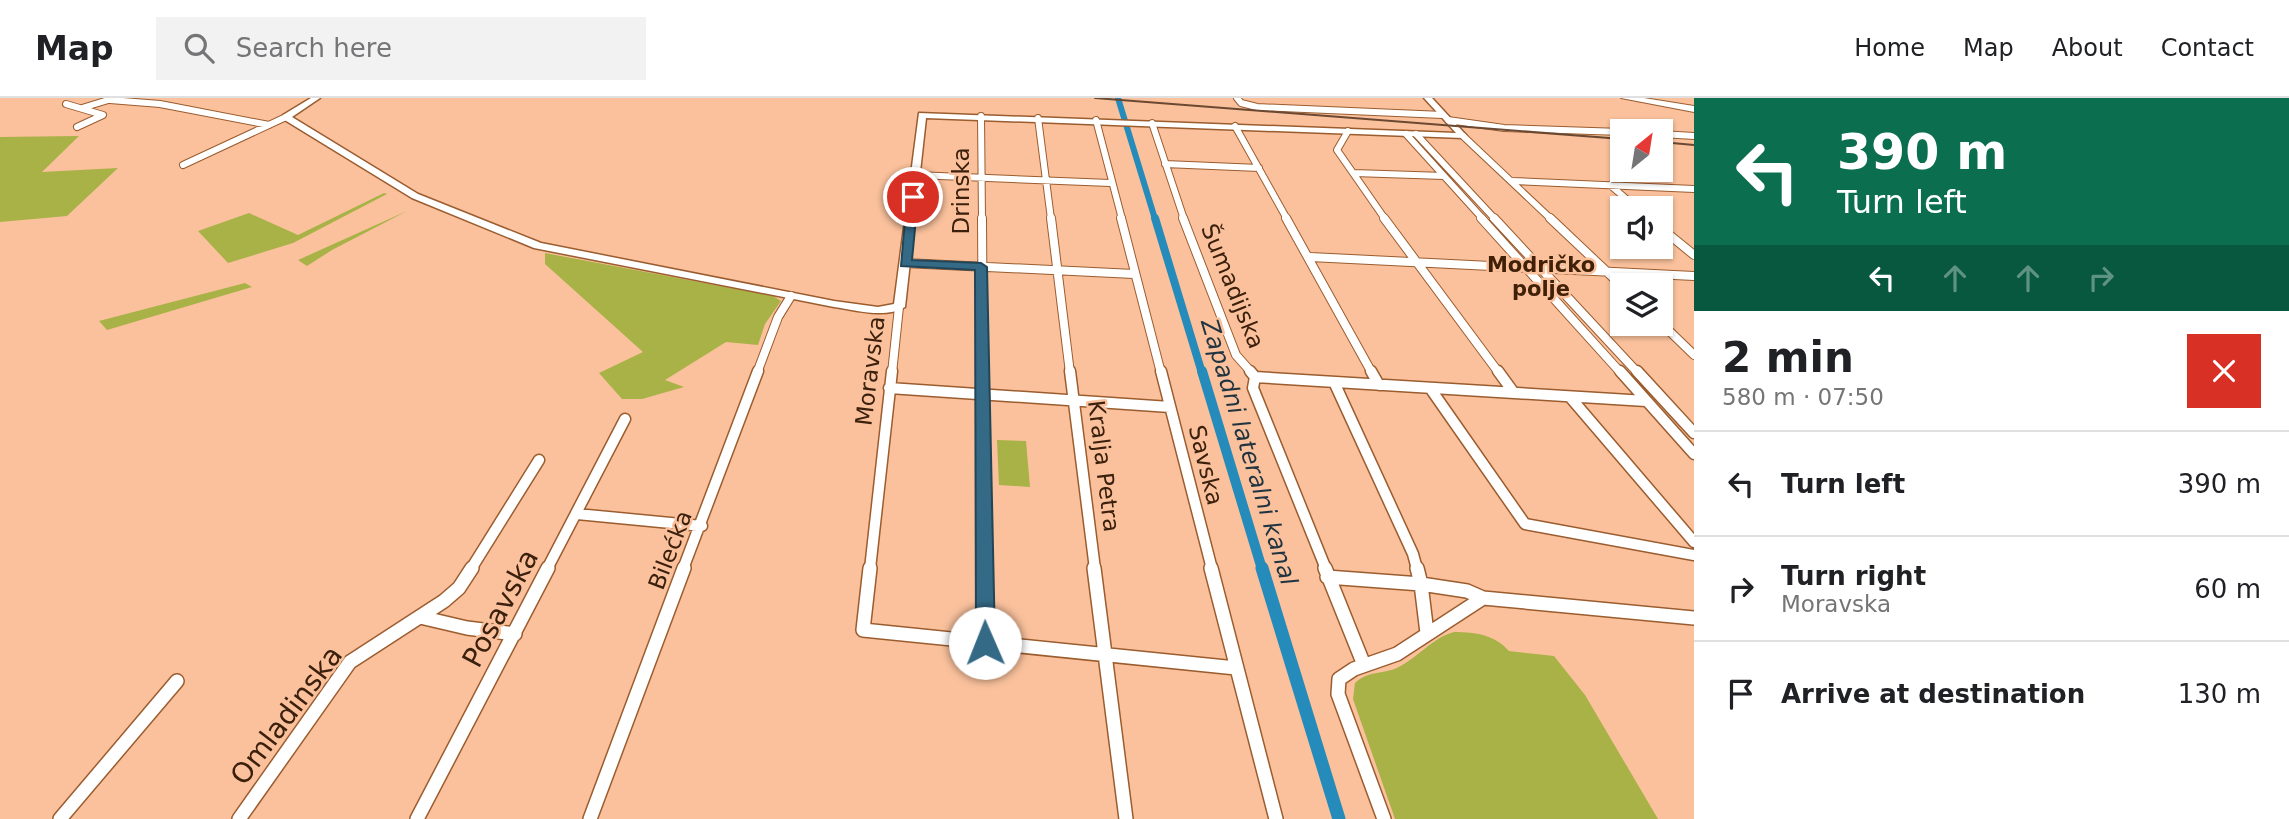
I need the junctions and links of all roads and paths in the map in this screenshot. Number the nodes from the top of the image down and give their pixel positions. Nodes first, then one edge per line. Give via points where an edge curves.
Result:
1 (316, 98) edge
2 (1237, 98) edge
3 (1428, 98) edge
4 (1626, 98) edge
5 (113, 99) edge
6 (66, 104) dead end
7 (82, 108) junction
8 (1694, 108) edge
9 (981, 116) junction
10 (286, 117) junction
11 (1446, 117) junction
12 (1038, 118) junction
13 (1096, 120) junction
14 (1152, 123) junction
15 (269, 125) junction
16 (1235, 126) junction
17 (77, 127) dead end
18 (1348, 131) junction
19 (1610, 132) edge
20 (1411, 134) junction
21 (1673, 135) edge
22 (1463, 136) junction
23 (1694, 136) edge
24 (1165, 164) junction
25 (183, 165) dead end
26 (1259, 168) junction
27 (1354, 173) junction
28 (915, 175) junction
29 (1444, 176) junction
30 (979, 178) junction
31 (1044, 180) junction
32 (1512, 181) junction
33 (1110, 183) junction
34 (1610, 186) junction
35 (1694, 189) edge
36 (1622, 196) edge
37 (1673, 238) edge
38 (1694, 255) edge
39 (1310, 257) junction
40 (905, 263) junction
41 (1416, 263) junction
42 (981, 267) junction
43 (1527, 269) junction
44 (1543, 270) junction
45 (1058, 271) junction
46 (1609, 273) junction
47 (1134, 274) junction
48 (1694, 276) edge
49 (791, 296) junction
50 (898, 307) junction
51 (1673, 335) edge
52 (1694, 355) edge
53 (1255, 377) junction
54 (1334, 382) junction
55 (1379, 385) junction
56 (890, 388) junction
57 (1430, 388) junction
58 (1514, 393) junction
59 (981, 394) junction
60 (1570, 397) junction
61 (1075, 400) junction
62 (1646, 401) junction
63 (1170, 407) junction
64 (625, 419) dead end
65 (1694, 433) edge
66 (1694, 454) edge
67 (539, 460) dead end
68 (577, 514) junction
69 (702, 526) junction
70 (1694, 542) edge
71 (1694, 555) edge
72 (1326, 578) junction
73 (1421, 584) junction
74 (1483, 598) junction
75 (420, 617) junction
76 (1694, 618) edge
77 (1427, 633) junction
78 (515, 634) junction
79 (985, 643) junction
80 (1107, 656) junction
81 (1364, 665) junction
82 (1236, 668) junction
83 (177, 681) dead end
84 (60, 819) edge
85 (239, 819) edge
86 (417, 819) edge
87 (590, 819) edge
88 (1126, 819) edge
89 (1276, 819) edge
90 (1384, 819) edge

1 - 10 street
2 - 11 street via 1257,107
3 - 11 street
4 - 8 main road
5 - 7 street
5 - 15 street
6 - 7 street
7 - 17 street via 103,116
9 - 12 street
9 - 28 street, Moravska via 920,117
9 - 30 street, Drinska
10 - 15 street
10 - 49 street via 415,196 538,246
11 - 19 street via 1504,128
11 - 22 street
12 - 13 street
12 - 31 street, Kralja Petra
13 - 14 street
13 - 33 street, Savska
14 - 16 street
14 - 24 street, Šumadijska
15 - 25 street
16 - 18 street
16 - 26 street
18 - 20 street
18 - 27 street via 1337,150
20 - 22 street
20 - 29 street
20 - 44 street
21 - 23 street
22 - 32 street
24 - 26 street
24 - 53 street, Šumadijska via 1236,355
26 - 39 street
27 - 29 street
27 - 41 street
28 - 30 street
28 - 40 street, Moravska
29 - 43 street
30 - 31 street
30 - 42 street, Drinska
31 - 33 street
31 - 45 street, Kralja Petra
32 - 34 street
32 - 46 street
33 - 47 street, Savska
34 - 35 street
34 - 36 street
37 - 38 street
39 - 41 street
39 - 55 street
40 - 42 street
40 - 50 street, Moravska
41 - 43 street
41 - 58 street
42 - 45 street
42 - 59 street, Drinska
43 - 44 street
43 - 62 street
44 - 46 street
44 - 65 street
45 - 47 street
45 - 61 street, Kralja Petra
46 - 48 street
47 - 63 street, Savska
49 - 50 street via 867,309
49 - 69 street, Bilećka via 778,317
50 - 56 street, Moravska
51 - 52 street
53 - 54 street
53 - 72 street, Šumadijska via 1253,388
54 - 55 street
54 - 73 street via 1413,554
55 - 57 street
56 - 59 street
56 - 79 street, Moravska via 863,630
57 - 58 street
57 - 71 street via 1524,524
58 - 60 street
59 - 61 street
59 - 79 street, Drinska
60 - 62 street
60 - 70 street
61 - 63 street
61 - 80 street, Kralja Petra
62 - 66 street
63 - 82 street, Savska
64 - 68 street, Posavska
67 - 75 street, Omladinska via 470,574 444,601
68 - 69 street
68 - 78 street, Posavska
69 - 87 street, Bilećka
72 - 73 street
72 - 81 street, Šumadijska
73 - 74 street
73 - 77 street
74 - 76 street
74 - 77 street
75 - 78 street
75 - 85 street, Omladinska via 350,662
77 - 81 street via 1386,659
78 - 86 street, Posavska
79 - 80 street
80 - 82 street
80 - 88 street, Kralja Petra
81 - 90 street via 1346,672 1336,685
82 - 89 street, Savska
83 - 84 street

